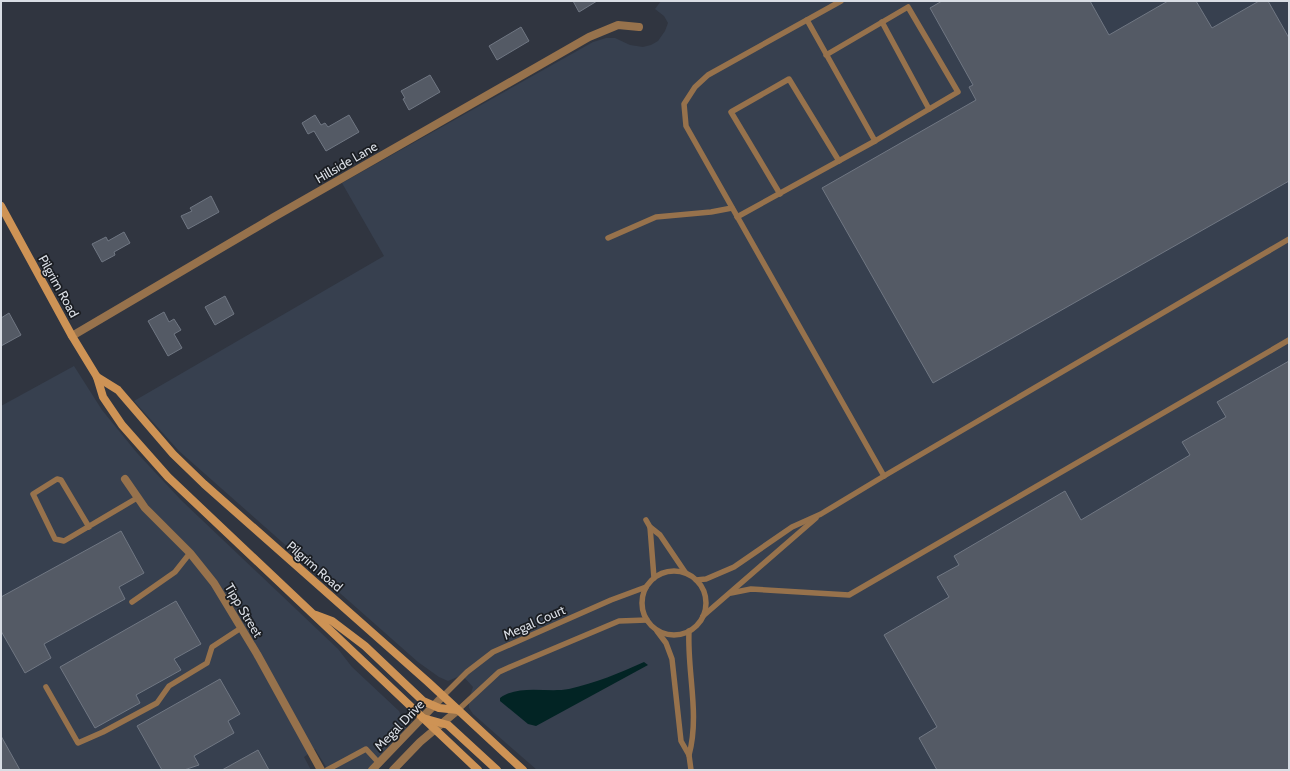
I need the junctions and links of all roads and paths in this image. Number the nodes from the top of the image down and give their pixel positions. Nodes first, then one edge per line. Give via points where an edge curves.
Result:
1 (840, 1) edge
2 (807, 20) junction
3 (882, 22) junction
4 (639, 27) dead end
5 (826, 55) junction
6 (929, 109) junction
7 (875, 141) junction
8 (839, 161) junction
9 (780, 194) junction
10 (1, 206) edge
11 (732, 208) junction
12 (738, 217) junction
13 (608, 238) dead end
14 (1289, 239) edge
15 (72, 336) junction
16 (1289, 340) edge
17 (97, 377) junction
18 (884, 476) junction
19 (125, 479) dead end
20 (137, 498) junction
21 (821, 514) junction
22 (646, 520) dead end
23 (88, 526) junction
24 (650, 527) junction
25 (190, 553) junction
26 (685, 572) junction
27 (654, 578) junction
28 (696, 580) junction
29 (646, 587) junction
30 (731, 593) junction
31 (132, 602) dead end
32 (311, 613) junction
33 (703, 617) junction
34 (647, 620) junction
35 (242, 628) junction
36 (656, 630) junction
37 (688, 631) junction
38 (46, 687) dead end
39 (443, 696) junction
40 (434, 706) junction
41 (458, 710) junction
42 (423, 718) junction
43 (444, 723) junction
44 (435, 730) junction
45 (689, 755) junction
46 (379, 763) junction
47 (321, 770) edge
48 (327, 770) edge
49 (372, 770) edge
50 (393, 770) edge
51 (478, 770) edge
52 (497, 770) edge
53 (523, 770) edge
54 (691, 770) edge

1 - 2 lane
2 - 5 lane
2 - 11 lane via 708,75 695,87 684,104 686,126
3 - 5 lane
3 - 6 lane
3 - 6 lane via 908,7 958,92
4 - 15 street, Hillside Lane via 618,25 589,37
5 - 7 lane
6 - 7 lane
7 - 8 lane
8 - 9 lane
8 - 9 lane via 789,79 731,112
9 - 12 lane
10 - 15 street, Pilgrim Road
11 - 12 lane
11 - 13 lane via 656,217
12 - 18 lane
14 - 18 lane
15 - 17 street, Pilgrim Road
16 - 30 lane via 849,594 751,589
17 - 32 street, Pilgrim Road via 103,397 122,425 168,477
17 - 39 street, Pilgrim Road via 118,390 173,454 204,484
18 - 21 lane
19 - 20 street, Tipp Street
20 - 23 lane
20 - 25 street, Tipp Street
21 - 28 lane via 792,527 734,567 706,579
21 - 30 lane
22 - 24 lane
23 - 23 lane via 64,541 56,539 33,494 57,479 61,480
24 - 26 lane via 660,535
24 - 27 lane
25 - 31 lane via 170,576
25 - 35 street, Tipp Street via 214,583
26 - 27 lane via 672,570
26 - 28 lane
27 - 29 lane
28 - 33 lane via 704,591 706,604
29 - 34 lane via 642,608
29 - 39 lane, Megal Court via 493,652 470,668
30 - 33 lane
32 - 40 street via 332,621 365,646 423,701
32 - 42 street, Pilgrim Road
33 - 37 lane
34 - 36 lane
34 - 41 lane via 620,621 499,672
35 - 38 lane via 212,647 207,663 169,686 156,703 78,743
35 - 47 street, Tipp Street
36 - 37 lane via 669,634 682,634
36 - 45 lane via 666,643 672,659 681,741
37 - 45 lane via 693,716 693,739
39 - 40 street, Megal Drive
39 - 41 street, Pilgrim Road
40 - 41 street
40 - 42 street, Megal Drive
41 - 43 street, Megal Drive
41 - 53 street, Pilgrim Road
42 - 43 street
42 - 44 street, Pilgrim Road
42 - 46 street, Megal Drive
43 - 44 street, Megal Drive
43 - 52 street via 464,738
44 - 50 street, Megal Drive
44 - 51 street, Pilgrim Road
45 - 54 lane
46 - 48 lane via 366,750
46 - 49 street, Megal Drive

